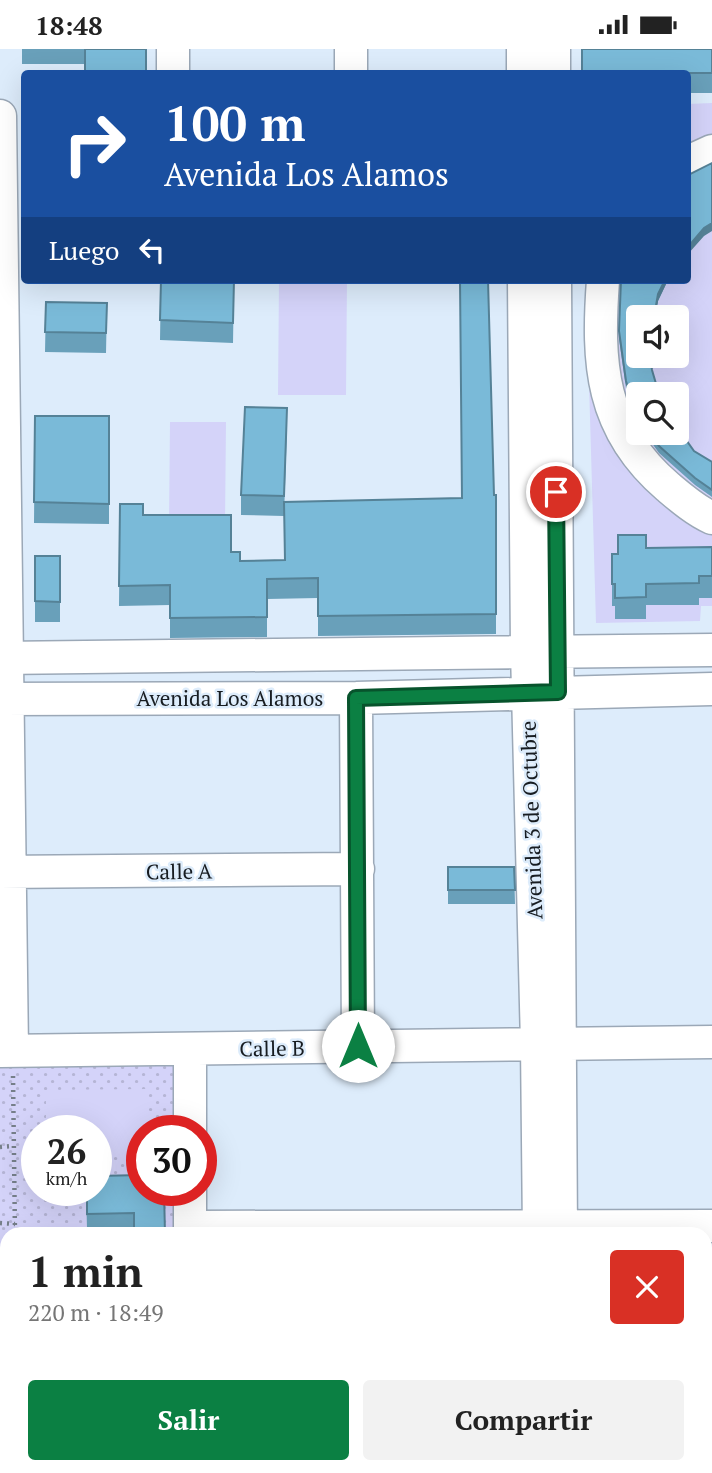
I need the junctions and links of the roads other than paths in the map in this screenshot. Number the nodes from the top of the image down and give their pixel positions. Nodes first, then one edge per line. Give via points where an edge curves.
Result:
1 (173, 49) edge
2 (351, 49) edge
3 (523, 49) edge
4 (554, 49) edge
5 (173, 70) edge
6 (351, 70) edge
7 (523, 70) edge
8 (554, 70) edge
9 (0, 116) edge
10 (21, 142) edge
11 (0, 143) edge
12 (712, 151) edge
13 (691, 161) edge
14 (524, 284) edge
15 (555, 284) edge
16 (603, 284) edge
17 (2, 423) edge
18 (712, 518) edge
19 (712, 650) edge
20 (542, 651) junction
21 (4, 658) edge
22 (712, 689) edge
23 (543, 693) junction
24 (356, 698) junction
25 (4, 699) edge
26 (358, 869) junction
27 (5, 872) edge
28 (712, 1042) edge
29 (548, 1044) junction
30 (358, 1046) junction
31 (190, 1049) junction
32 (6, 1051) edge
33 (190, 1115) edge
34 (190, 1206) edge
35 (712, 1226) edge
36 (190, 1227) edge
37 (550, 1227) edge
38 (672, 1227) edge

1 - 5 street
2 - 6 street
3 - 7 street
4 - 8 street
9 - 11 street
10 - 11 street
11 - 17 street
12 - 13 street
14 - 20 street, Avenida 3 de Octubre
15 - 20 street, Avenida 3 de Octubre
16 - 18 street via 600,331 604,379 613,413 627,442 652,472
17 - 21 street
19 - 20 street, Avenida Los Alamos
20 - 21 street, Avenida Los Alamos
20 - 23 street, Avenida 3 de Octubre
21 - 25 street
22 - 23 street, Avenida Los Alamos
23 - 24 street, Avenida Los Alamos
23 - 29 street, Avenida 3 de Octubre
24 - 25 street, Avenida Los Alamos
24 - 26 street
25 - 27 street
26 - 27 street, Calle A
26 - 30 street
27 - 32 street
28 - 29 street, Calle B
29 - 30 street, Calle B
29 - 37 street, Avenida 3 de Octubre
30 - 31 street, Calle B
31 - 32 street, Calle B
31 - 33 street
34 - 36 street
35 - 38 street

